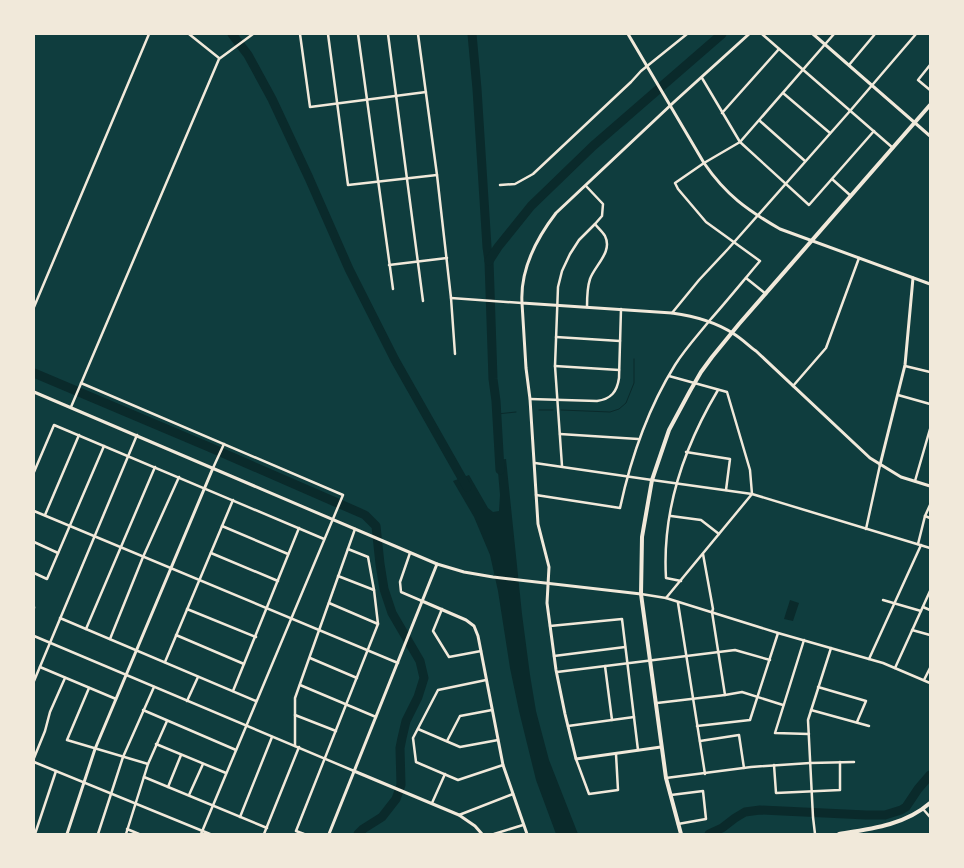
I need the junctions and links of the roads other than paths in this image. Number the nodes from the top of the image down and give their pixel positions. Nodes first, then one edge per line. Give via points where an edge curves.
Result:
1 (149, 34) edge
2 (189, 34) edge
3 (253, 34) edge
4 (300, 34) edge
5 (328, 34) edge
6 (358, 34) edge
7 (388, 34) edge
8 (418, 34) edge
9 (628, 34) edge
10 (687, 34) edge
11 (749, 34) edge
12 (762, 34) edge
13 (813, 34) edge
14 (834, 34) edge
15 (875, 34) edge
16 (916, 34) edge
17 (825, 44) junction
18 (779, 49) junction
19 (219, 58) junction
20 (848, 65) junction
21 (930, 65) edge
22 (647, 66) junction
23 (803, 70) junction
24 (702, 78) junction
25 (871, 85) junction
26 (930, 90) edge
27 (426, 92) junction
28 (783, 93) junction
29 (396, 95) junction
30 (367, 99) junction
31 (338, 104) junction
32 (930, 105) edge
33 (670, 107) junction
34 (850, 111) junction
35 (722, 113) junction
36 (759, 120) junction
37 (915, 123) junction
38 (874, 131) junction
39 (830, 133) junction
40 (930, 136) edge
41 (740, 142) junction
42 (893, 148) junction
43 (805, 161) junction
44 (704, 163) junction
45 (438, 175) junction
46 (407, 178) junction
47 (832, 179) junction
48 (379, 182) junction
49 (785, 184) junction
50 (500, 185) dead end
51 (586, 186) junction
52 (851, 196) junction
53 (757, 215) junction
54 (594, 224) junction
55 (812, 240) junction
56 (734, 242) junction
57 (446, 258) junction
58 (859, 258) junction
59 (418, 261) junction
60 (389, 265) junction
61 (746, 278) junction
62 (913, 278) junction
63 (930, 284) edge
64 (393, 289) dead end
65 (766, 294) junction
66 (450, 298) junction
67 (423, 301) dead end
68 (522, 303) junction
69 (557, 305) junction
70 (34, 307) edge
71 (587, 307) junction
72 (621, 309) junction
73 (672, 313) junction
74 (709, 322) junction
75 (732, 333) junction
76 (556, 337) junction
77 (620, 341) junction
78 (455, 354) dead end
79 (905, 365) junction
80 (555, 366) junction
81 (620, 370) junction
82 (930, 372) edge
83 (669, 376) junction
84 (695, 382) junction
85 (81, 385) junction
86 (792, 386) junction
87 (718, 389) junction
88 (34, 392) edge
89 (898, 395) junction
90 (530, 399) junction
91 (558, 399) junction
92 (930, 404) edge
93 (71, 407) junction
94 (930, 429) edge
95 (560, 434) junction
96 (137, 435) junction
97 (79, 436) junction
98 (638, 439) junction
99 (104, 446) junction
100 (224, 446) junction
101 (686, 452) junction
102 (128, 456) junction
103 (34, 460) edge
104 (38, 462) junction
105 (533, 462) junction
106 (880, 465) junction
107 (155, 467) junction
108 (562, 467) junction
109 (214, 468) junction
110 (34, 472) edge
111 (627, 476) junction
112 (179, 477) junction
113 (652, 480) junction
114 (915, 481) junction
115 (676, 483) junction
116 (930, 486) edge
117 (205, 488) junction
118 (726, 490) junction
119 (752, 494) junction
120 (536, 495) junction
121 (233, 500) junction
122 (930, 505) edge
123 (34, 511) edge
124 (45, 515) junction
125 (670, 516) junction
126 (925, 516) junction
127 (930, 518) edge
128 (333, 519) junction
129 (70, 526) junction
130 (222, 526) junction
131 (299, 528) junction
132 (866, 528) junction
133 (354, 529) junction
134 (719, 534) junction
135 (94, 536) junction
136 (324, 539) junction
137 (34, 542) edge
138 (920, 545) junction
139 (120, 547) junction
140 (348, 548) junction
141 (930, 548) edge
142 (58, 553) junction
143 (211, 553) junction
144 (410, 553) junction
145 (288, 554) junction
146 (703, 554) junction
147 (144, 557) junction
148 (437, 564) junction
149 (170, 568) junction
150 (34, 573) edge
151 (338, 576) junction
152 (199, 580) junction
153 (278, 581) junction
154 (681, 581) junction
155 (548, 583) junction
156 (374, 590) junction
157 (930, 591) edge
158 (641, 594) junction
159 (666, 598) junction
160 (884, 600) dead end
161 (422, 601) junction
162 (678, 602) junction
163 (329, 603) junction
164 (894, 604) junction
165 (923, 607) junction
166 (187, 609) junction
167 (267, 609) junction
168 (442, 609) junction
169 (930, 610) edge
170 (921, 611) junction
171 (712, 612) junction
172 (60, 618) junction
173 (291, 619) junction
174 (378, 624) junction
175 (550, 626) junction
176 (86, 629) junction
177 (912, 630) junction
178 (319, 631) junction
179 (778, 633) junction
180 (176, 635) junction
181 (930, 635) edge
182 (34, 636) edge
183 (256, 638) junction
184 (110, 639) junction
185 (804, 640) junction
186 (50, 643) junction
187 (625, 647) junction
188 (831, 648) junction
189 (136, 650) junction
190 (368, 651) junction
191 (481, 651) junction
192 (718, 652) junction
193 (554, 656) junction
194 (686, 656) junction
195 (310, 658) junction
196 (869, 659) junction
197 (650, 660) junction
198 (770, 660) junction
199 (165, 662) junction
200 (398, 663) junction
201 (244, 664) junction
202 (627, 664) junction
203 (605, 666) junction
204 (40, 667) junction
205 (895, 668) junction
206 (930, 668) edge
207 (556, 672) junction
208 (126, 675) junction
209 (198, 676) junction
210 (65, 678) junction
211 (357, 678) junction
212 (486, 680) junction
213 (924, 680) junction
214 (34, 681) edge
215 (930, 683) edge
216 (300, 685) junction
217 (154, 687) junction
218 (818, 687) junction
219 (89, 688) junction
220 (233, 691) junction
221 (725, 695) junction
222 (758, 697) junction
223 (116, 699) junction
224 (693, 699) junction
225 (188, 701) junction
226 (256, 701) junction
227 (347, 704) junction
228 (655, 704) junction
229 (783, 705) junction
230 (143, 710) junction
231 (492, 710) junction
232 (811, 710) junction
233 (295, 715) junction
234 (376, 717) junction
235 (634, 717) junction
236 (612, 720) junction
237 (167, 721) junction
238 (856, 722) junction
239 (246, 725) junction
240 (568, 726) junction
241 (697, 726) junction
242 (869, 726) dead end
243 (418, 729) junction
244 (336, 731) junction
245 (809, 734) junction
246 (272, 736) junction
247 (498, 740) junction
248 (700, 741) junction
249 (446, 742) junction
250 (156, 744) junction
251 (297, 747) junction
252 (661, 747) junction
253 (95, 749) junction
254 (236, 750) junction
255 (638, 750) junction
256 (616, 754) junction
257 (181, 755) junction
258 (123, 757) junction
259 (325, 758) junction
260 (576, 758) junction
261 (34, 760) edge
262 (840, 762) junction
263 (854, 762) dead end
264 (810, 763) junction
265 (148, 764) junction
266 (203, 764) junction
267 (503, 765) junction
268 (774, 765) junction
269 (744, 768) junction
270 (56, 771) junction
271 (354, 771) junction
272 (226, 773) junction
273 (445, 774) junction
274 (705, 774) junction
275 (144, 777) junction
276 (666, 778) junction
277 (84, 783) junction
278 (168, 787) junction
279 (811, 792) junction
280 (111, 794) junction
281 (513, 794) junction
282 (670, 795) junction
283 (190, 796) junction
284 (432, 803) junction
285 (930, 803) edge
286 (135, 804) junction
287 (213, 805) junction
288 (923, 809) junction
289 (459, 815) junction
290 (240, 817) junction
291 (930, 817) edge
292 (523, 824) junction
293 (678, 824) junction
294 (267, 828) junction
295 (127, 829) junction
296 (202, 833) edge
297 (295, 833) edge
298 (854, 833) edge
299 (35, 834) edge
300 (67, 834) edge
301 (98, 834) edge
302 (126, 834) edge
303 (139, 834) edge
304 (210, 834) edge
305 (264, 834) edge
306 (304, 834) edge
307 (329, 834) edge
308 (482, 834) edge
309 (494, 834) edge
310 (527, 834) edge
311 (681, 834) edge
312 (815, 834) edge
313 (839, 834) edge

1 - 70 street
2 - 19 street
3 - 19 street
4 - 31 street via 310,107
5 - 31 street
6 - 30 street
7 - 29 street
8 - 27 street
9 - 22 street
10 - 22 street
11 - 24 street
12 - 18 street
13 - 17 street
14 - 17 street
15 - 20 street
16 - 25 street
17 - 20 street
17 - 23 street
18 - 23 street
18 - 35 street
19 - 85 street
20 - 25 street
21 - 26 street via 918,80
22 - 33 street
22 - 50 street via 533,174 515,184
23 - 28 street
23 - 34 street
24 - 33 street
24 - 35 street
25 - 34 street
25 - 37 street
27 - 29 street
27 - 45 street
28 - 36 street
28 - 39 street
29 - 30 street
29 - 46 street
30 - 31 street
30 - 48 street
31 - 48 street via 348,185
32 - 37 main road
33 - 44 street
33 - 51 street
34 - 38 street
34 - 39 street
35 - 41 street
36 - 41 street
36 - 43 street
37 - 40 street
37 - 42 main road
38 - 42 street
38 - 47 street
39 - 43 street
41 - 44 street
41 - 49 street
42 - 52 main road
43 - 49 street
44 - 53 street via 730,195
44 - 56 street via 675,183 706,222
45 - 46 street
45 - 57 street
46 - 48 street
46 - 59 street
47 - 49 street via 809,205
47 - 52 street
48 - 60 street
49 - 53 street
51 - 54 street via 603,204 602,216
51 - 68 street via 556,213 536,242 524,279
52 - 55 main road
53 - 55 street
53 - 56 street
54 - 69 street via 579,240 562,271
54 - 71 street via 606,236 606,254 590,280
55 - 58 street
55 - 65 main road
56 - 61 street via 760,262
56 - 73 street
57 - 59 street
57 - 66 street
58 - 62 street
58 - 86 street via 826,348
59 - 60 street
59 - 67 street
60 - 64 street
61 - 65 street
61 - 74 street
62 - 63 street
62 - 79 street
65 - 75 main road
66 - 68 street
66 - 78 street
68 - 69 street
68 - 90 street
69 - 71 street
69 - 76 street
71 - 72 street
72 - 73 street
72 - 77 street
73 - 74 street
74 - 75 street
74 - 83 street
75 - 84 main road
75 - 86 street
76 - 77 street
76 - 80 street
77 - 81 street
79 - 82 street
79 - 89 street
80 - 81 street
80 - 91 street
81 - 91 street via 616,391 605,400
83 - 84 street
83 - 98 street
84 - 87 street
84 - 113 main road via 670,430
85 - 93 street
85 - 100 street
86 - 106 street
87 - 101 street
87 - 119 street via 727,392 750,470
88 - 93 street
89 - 92 street
89 - 106 street
90 - 91 street
90 - 105 street
91 - 95 street
93 - 96 street
94 - 114 street
95 - 98 street
95 - 108 street
96 - 102 street
96 - 109 street
97 - 99 street
97 - 104 street via 54,425
97 - 124 street
98 - 111 street
99 - 102 street
99 - 129 street
100 - 109 street
100 - 128 street via 343,495
101 - 115 street
101 - 118 street via 730,459
102 - 107 street
102 - 135 street
103 - 104 street
104 - 110 street
105 - 108 street
105 - 120 street
106 - 114 street via 900,477
106 - 132 street
107 - 112 street
107 - 139 street
108 - 111 street
109 - 117 street
109 - 128 street
111 - 113 street
111 - 120 street via 620,508
112 - 117 street
112 - 147 street
113 - 115 street
113 - 158 main road via 642,537
114 - 116 street
115 - 118 street
115 - 125 street
117 - 121 street
117 - 149 street
118 - 119 street
119 - 132 street
119 - 134 street
120 - 155 street via 538,524 549,567
121 - 130 street
121 - 131 street
122 - 126 street
123 - 124 street
124 - 129 street
125 - 134 street via 701,520
125 - 154 street via 666,578
126 - 127 street
126 - 138 street
128 - 133 street
128 - 136 street
129 - 135 street
129 - 142 street
130 - 143 street
130 - 145 street
131 - 136 street
131 - 145 street
132 - 138 street
133 - 140 street
133 - 144 street
134 - 146 street
135 - 139 street
135 - 172 street
136 - 173 street
137 - 142 street
138 - 141 street
138 - 164 street
139 - 147 street
139 - 176 street
140 - 151 street
140 - 156 street via 368,557
142 - 150 street via 47,579
143 - 152 street
143 - 153 street
144 - 148 street
144 - 161 street via 400,582 401,592
145 - 153 street
146 - 154 street
146 - 171 street
147 - 149 street
147 - 184 street
148 - 155 street via 479,575
148 - 161 street
149 - 152 street
149 - 189 street
151 - 156 street
151 - 163 street
152 - 166 street
152 - 167 street
153 - 167 street
154 - 159 street
155 - 158 street
155 - 175 street
156 - 174 street
157 - 165 street
158 - 159 street
158 - 197 main road
159 - 162 street
160 - 164 street
161 - 168 street
161 - 200 street
162 - 171 street
162 - 194 street
163 - 174 street
163 - 178 street
164 - 170 street
164 - 196 street
165 - 169 street
165 - 170 street
166 - 180 street
166 - 183 street
167 - 173 street
167 - 183 street
168 - 191 street via 474,626
168 - 191 street via 433,631 449,657
170 - 177 street
171 - 179 street
171 - 192 street
172 - 176 street
172 - 186 street
173 - 178 street
173 - 226 street
174 - 190 street
175 - 187 street via 622,619
175 - 193 street
176 - 184 street
177 - 181 street
177 - 205 street
178 - 190 street
178 - 195 street
179 - 185 street
179 - 198 street
180 - 199 street
180 - 201 street
182 - 186 street
183 - 201 street
184 - 189 street
185 - 188 street
185 - 229 street
186 - 204 street
186 - 208 street
187 - 193 street
187 - 202 street
188 - 196 street
188 - 218 street
189 - 199 street
189 - 208 street
190 - 200 street
190 - 211 street
191 - 212 street
192 - 194 street
192 - 198 street via 735,650
192 - 221 street
193 - 207 street
194 - 197 street
194 - 224 street
195 - 211 street
195 - 216 street
196 - 205 street
197 - 202 street
197 - 228 main road
198 - 222 street
199 - 209 street
200 - 234 street
201 - 220 street
202 - 203 street
202 - 235 street
203 - 207 street
203 - 236 street
204 - 210 street
204 - 214 street
205 - 213 street
206 - 213 street
207 - 240 street
208 - 217 street
208 - 223 street
209 - 220 street
209 - 225 street
210 - 219 street
210 - 261 street
211 - 227 street
212 - 231 street
212 - 243 street via 438,690
213 - 215 street
216 - 227 street
216 - 233 street via 295,698
217 - 225 street
217 - 230 street
218 - 232 street
218 - 238 street via 866,701
219 - 223 street
219 - 253 street via 68,740
220 - 226 street
221 - 222 street via 742,692
221 - 224 street
222 - 229 street
222 - 241 street via 750,720
223 - 253 street
224 - 228 street
224 - 241 street
225 - 239 street
226 - 239 street
227 - 234 street
227 - 244 street
228 - 252 main road
229 - 245 street via 775,733
230 - 237 street
230 - 258 street
231 - 247 street
231 - 249 street via 460,716
232 - 238 street
232 - 245 street
233 - 244 street
233 - 251 street
234 - 271 street
235 - 236 street
235 - 255 street
236 - 240 street
237 - 250 street
237 - 254 street
238 - 242 street
239 - 246 street
239 - 254 street
240 - 260 street
241 - 248 street
243 - 249 street
243 - 273 street via 413,738 416,762
244 - 259 street
245 - 264 street
246 - 251 street
246 - 290 street
247 - 249 street via 460,747
247 - 267 street
248 - 269 street via 739,735
248 - 274 street
250 - 257 street
250 - 265 street
251 - 259 street
251 - 294 street
252 - 255 street
252 - 276 main road
253 - 258 street
253 - 277 street
254 - 272 street
255 - 256 street
256 - 260 street
256 - 260 street via 618,790 588,794
257 - 266 street
257 - 278 street
258 - 265 street
258 - 280 street
259 - 271 street
259 - 297 street
261 - 270 street
262 - 263 street
262 - 264 street
262 - 279 street via 840,790
264 - 268 street
264 - 279 street
265 - 275 street
266 - 272 street
266 - 283 street
267 - 273 street via 458,780
267 - 281 street
268 - 269 street
268 - 279 street via 776,793
269 - 274 street
270 - 277 street
270 - 299 street
271 - 284 street
271 - 307 street
272 - 287 street
273 - 284 street
274 - 276 street
275 - 278 street
275 - 286 street
276 - 282 main road
277 - 280 street
277 - 300 street
278 - 283 street
279 - 312 street
280 - 286 street
280 - 301 street
281 - 289 street
281 - 292 street
282 - 293 main road
282 - 293 street via 703,791 706,819
283 - 287 street
284 - 289 street
285 - 288 main road
286 - 295 street
286 - 296 street
287 - 290 street
287 - 296 street
288 - 291 street
288 - 298 main road via 905,819
289 - 308 street
290 - 294 street
292 - 309 street
292 - 310 street
293 - 311 main road
294 - 305 street
295 - 302 street
295 - 303 street
296 - 304 street
297 - 306 street
298 - 313 main road

